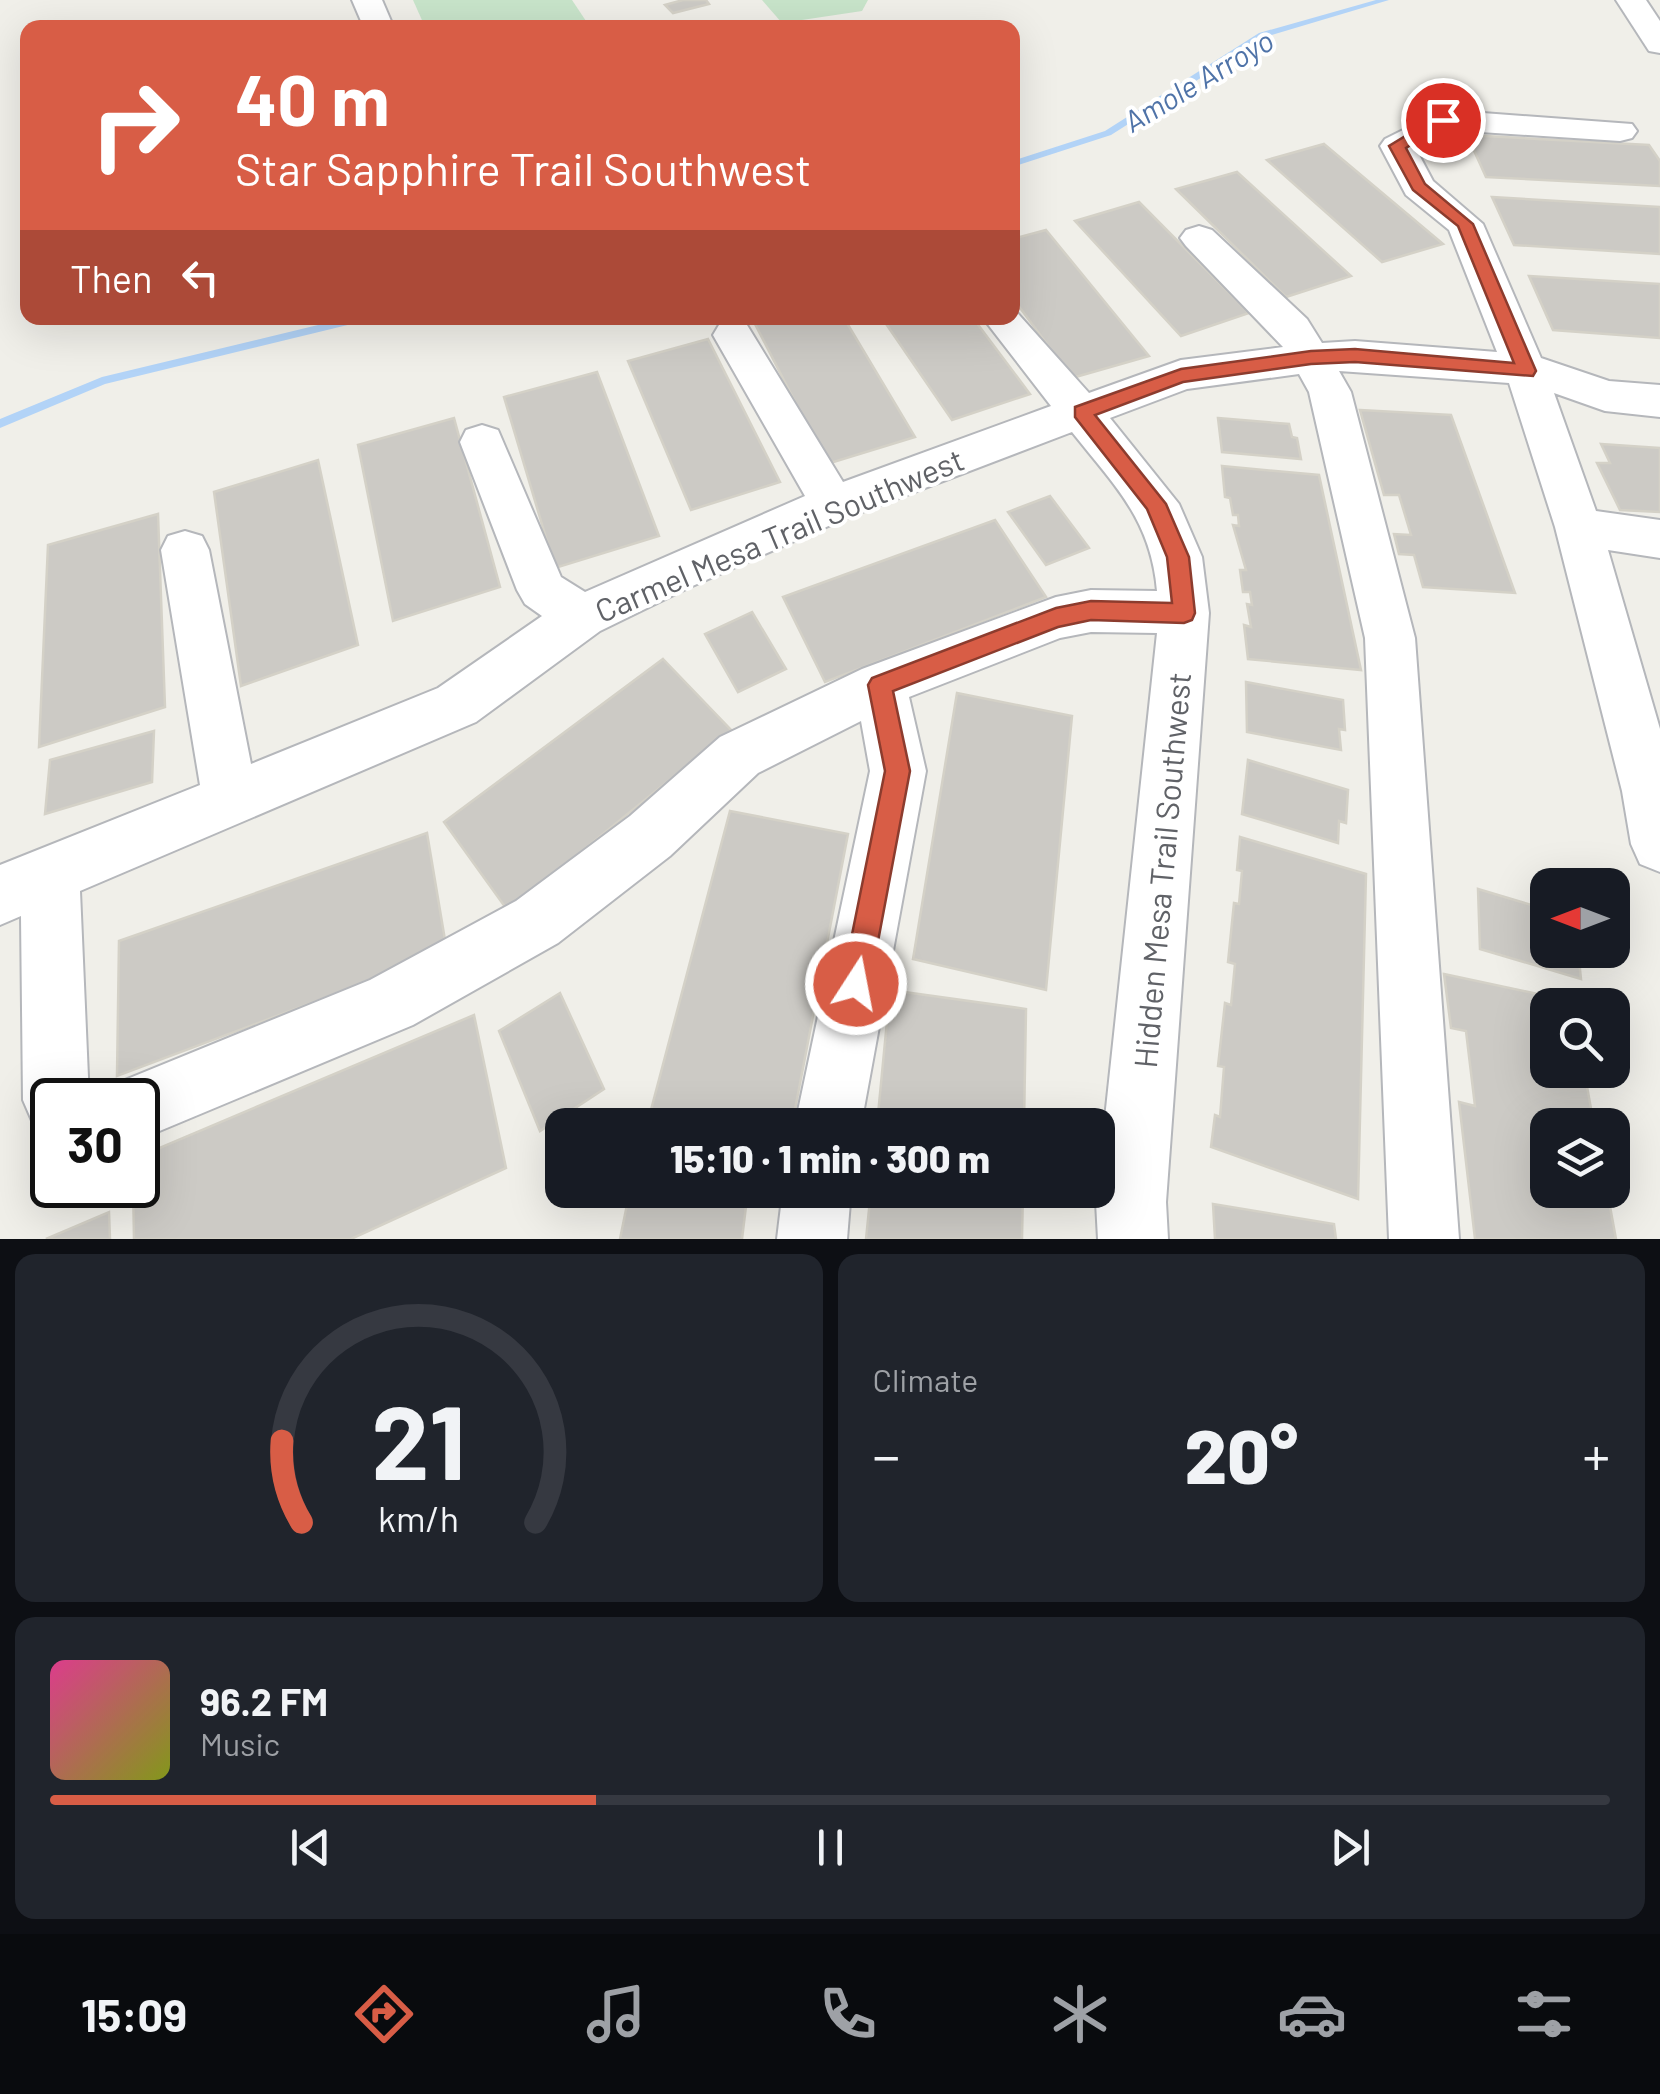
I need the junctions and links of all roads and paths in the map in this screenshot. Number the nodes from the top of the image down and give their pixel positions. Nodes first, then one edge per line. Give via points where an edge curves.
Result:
1 (1630, 0) edge
2 (1660, 44) edge
3 (1620, 131) dead end
4 (1198, 238) dead end
5 (1008, 325) edge
6 (732, 335) dead end
7 (1311, 358) junction
8 (1660, 367) edge
9 (1538, 373) junction
10 (1660, 401) edge
11 (1082, 412) junction
12 (482, 442) dead end
13 (832, 504) junction
14 (1578, 527) junction
15 (1660, 539) edge
16 (184, 550) dead end
17 (1184, 613) junction
18 (582, 616) junction
19 (880, 685) junction
20 (230, 799) junction
21 (1660, 844) edge
22 (25, 884) edge
23 (53, 1078) edge
24 (160, 1098) edge
25 (831, 1108) edge
26 (815, 1208) edge
27 (812, 1239) edge
28 (1133, 1239) edge
29 (1424, 1239) edge

1 - 2 street
3 - 9 street via 1443,120 1397,146 1419,187 1465,224
4 - 7 street via 1293,329
5 - 11 street, Hidden Mesa Trail Southwest
6 - 13 street
7 - 9 street, Carmel Mesa Trail Southwest
7 - 11 street, Carmel Mesa Trail Southwest via 1181,376
7 - 29 street via 1330,392 1390,638
8 - 9 street, Carmel Mesa Trail Southwest via 1590,360
9 - 10 street, Carmel Mesa Trail Southwest via 1605,396
9 - 14 street
11 - 13 street, Carmel Mesa Trail Southwest
11 - 17 street, Hidden Mesa Trail Southwest via 1156,504 1178,557
12 - 18 street via 542,590
13 - 18 street, Carmel Mesa Trail Southwest
14 - 15 street
14 - 21 street
16 - 20 street
17 - 19 street via 1091,610 1056,618
17 - 28 street, Hidden Mesa Trail Southwest
18 - 20 street, Carmel Mesa Trail Southwest via 457,704
19 - 24 street via 739,755 650,836 538,922 391,1002
19 - 25 street via 898,771
20 - 22 street, Carmel Mesa Trail Southwest
22 - 23 street
26 - 27 street

